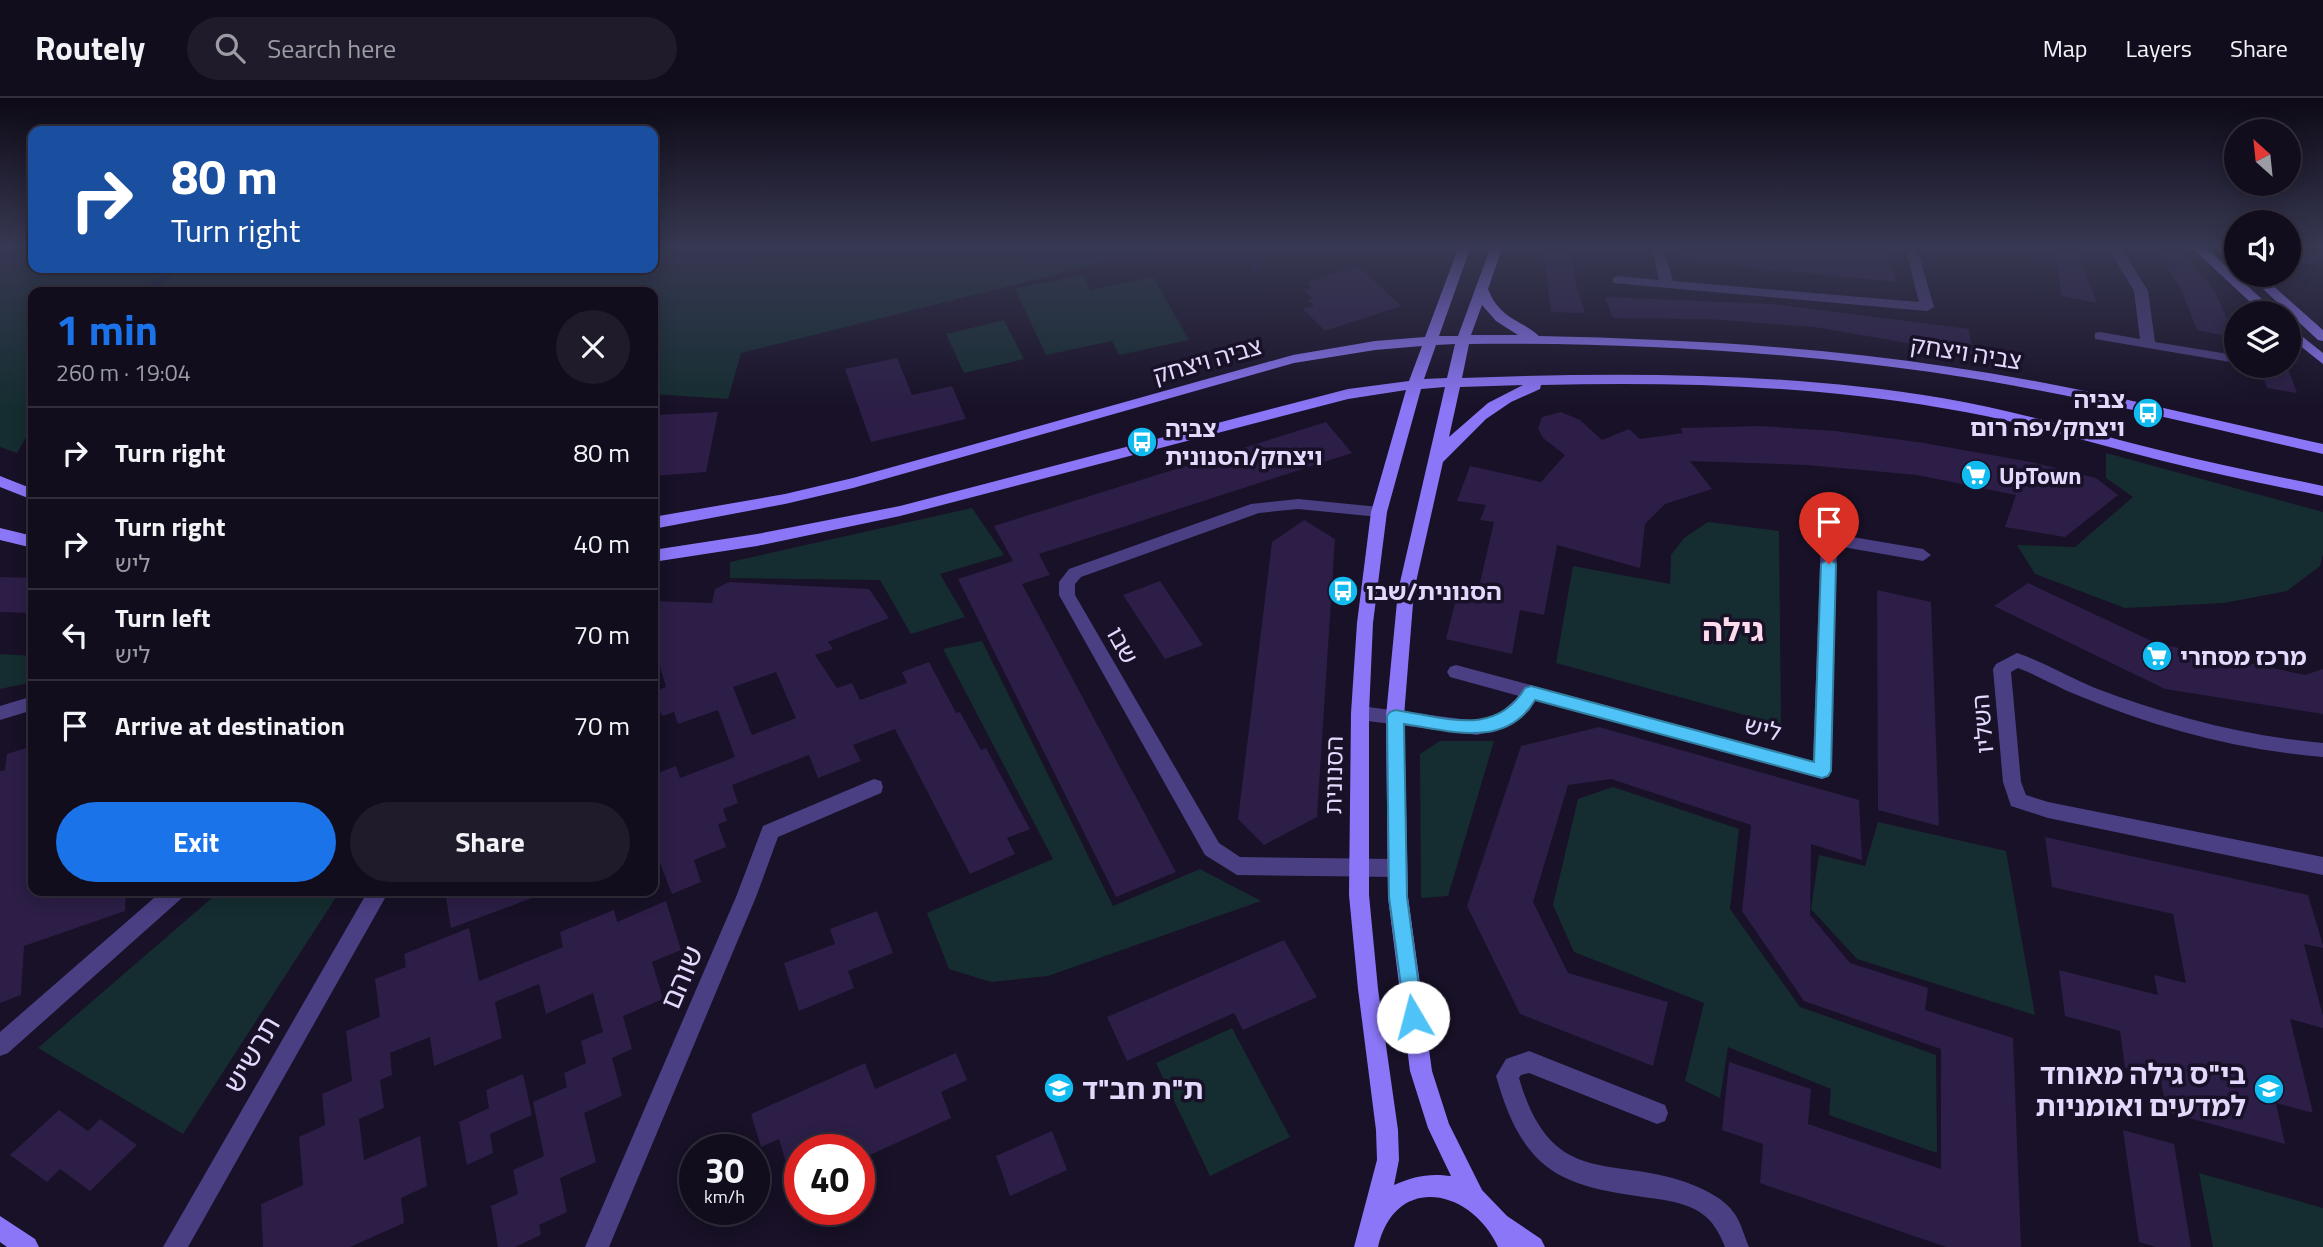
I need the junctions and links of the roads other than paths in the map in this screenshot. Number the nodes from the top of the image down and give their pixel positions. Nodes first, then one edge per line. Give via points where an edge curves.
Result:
1 (1445, 300) edge
2 (1477, 300) edge
3 (1485, 300) edge
4 (1840, 300) edge
5 (1925, 300) edge
6 (2142, 300) edge
7 (2281, 300) edge
8 (2100, 336) dead end
9 (2323, 337) edge
10 (1464, 338) junction
11 (1431, 339) junction
12 (1542, 339) junction
13 (2301, 341) edge
14 (2148, 345) junction
15 (2224, 357) edge
16 (2323, 360) edge
17 (1554, 380) junction
18 (1453, 382) junction
19 (1415, 384) junction
20 (2322, 448) edge
21 (1434, 463) junction
22 (0, 481) edge
23 (2323, 491) edge
24 (28, 493) edge
25 (1379, 512) junction
26 (658, 522) edge
27 (0, 534) edge
28 (28, 540) edge
29 (658, 555) edge
30 (1923, 555) dead end
31 (1456, 672) dead end
32 (1531, 692) junction
33 (28, 705) edge
34 (0, 713) edge
35 (1360, 713) junction
36 (1395, 716) junction
37 (2323, 750) edge
38 (874, 788) dead end
39 (2323, 866) edge
40 (1397, 868) junction
41 (1359, 870) junction
42 (170, 896) edge
43 (376, 896) edge
44 (0, 1046) edge
45 (1657, 1114) dead end
46 (1473, 1197) junction
47 (1374, 1217) junction
48 (1499, 1224) junction
49 (0, 1228) edge
50 (1364, 1246) edge
51 (27, 1247) edge
52 (174, 1247) edge
53 (597, 1247) edge
54 (1510, 1247) edge
55 (1533, 1247) edge
56 (1737, 1247) edge

1 - 11 street, הסנונית
2 - 10 street
3 - 12 street via 1500,318
4 - 5 street via 1927,307
6 - 14 street
7 - 9 street
8 - 14 street
10 - 11 street, צביה ויצחק
10 - 12 street, צביה ויצחק
10 - 18 street
11 - 19 street, הסנונית
11 - 26 street, צביה ויצחק via 1312,355 853,483
12 - 20 street, צביה ויצחק via 1716,348 1939,370
13 - 16 street
14 - 15 street
17 - 18 street
17 - 21 street via 1487,408
17 - 23 street via 1786,385 1940,403
18 - 19 street
18 - 21 street
19 - 25 street, הסנונית
19 - 29 street via 1348,394 900,511
21 - 36 street via 1406,591
22 - 24 street
25 - 35 street, הסנונית
25 - 41 street, שבו via 1298,504 1257,508 1075,573 1067,582 1067,595 1212,849 1237,866
27 - 28 street
30 - 32 street, ליש via 1829,539 1822,771
31 - 32 street, ליש
32 - 36 street via 1505,720 1477,729
33 - 34 street
35 - 36 street
35 - 41 street, הסנונית
36 - 40 street
37 - 39 street, השליו via 2265,744 2179,726 2017,660 2002,669 2012,782 2018,800
38 - 53 street, שוהם via 770,832
40 - 41 street, שבו
40 - 46 street via 1421,1072 1439,1128
41 - 47 street, הסנונית via 1368,989 1387,1130 1388,1160
42 - 44 street
43 - 52 street, תרשיש
45 - 56 street via 1529,1062 1514,1066 1507,1076 1522,1120 1560,1164 1601,1180 1682,1191 1725,1220
46 - 47 street via 1428,1183 1407,1188 1388,1200
46 - 48 street
47 - 50 street, הסנונית
48 - 54 street
48 - 55 street
49 - 51 street

